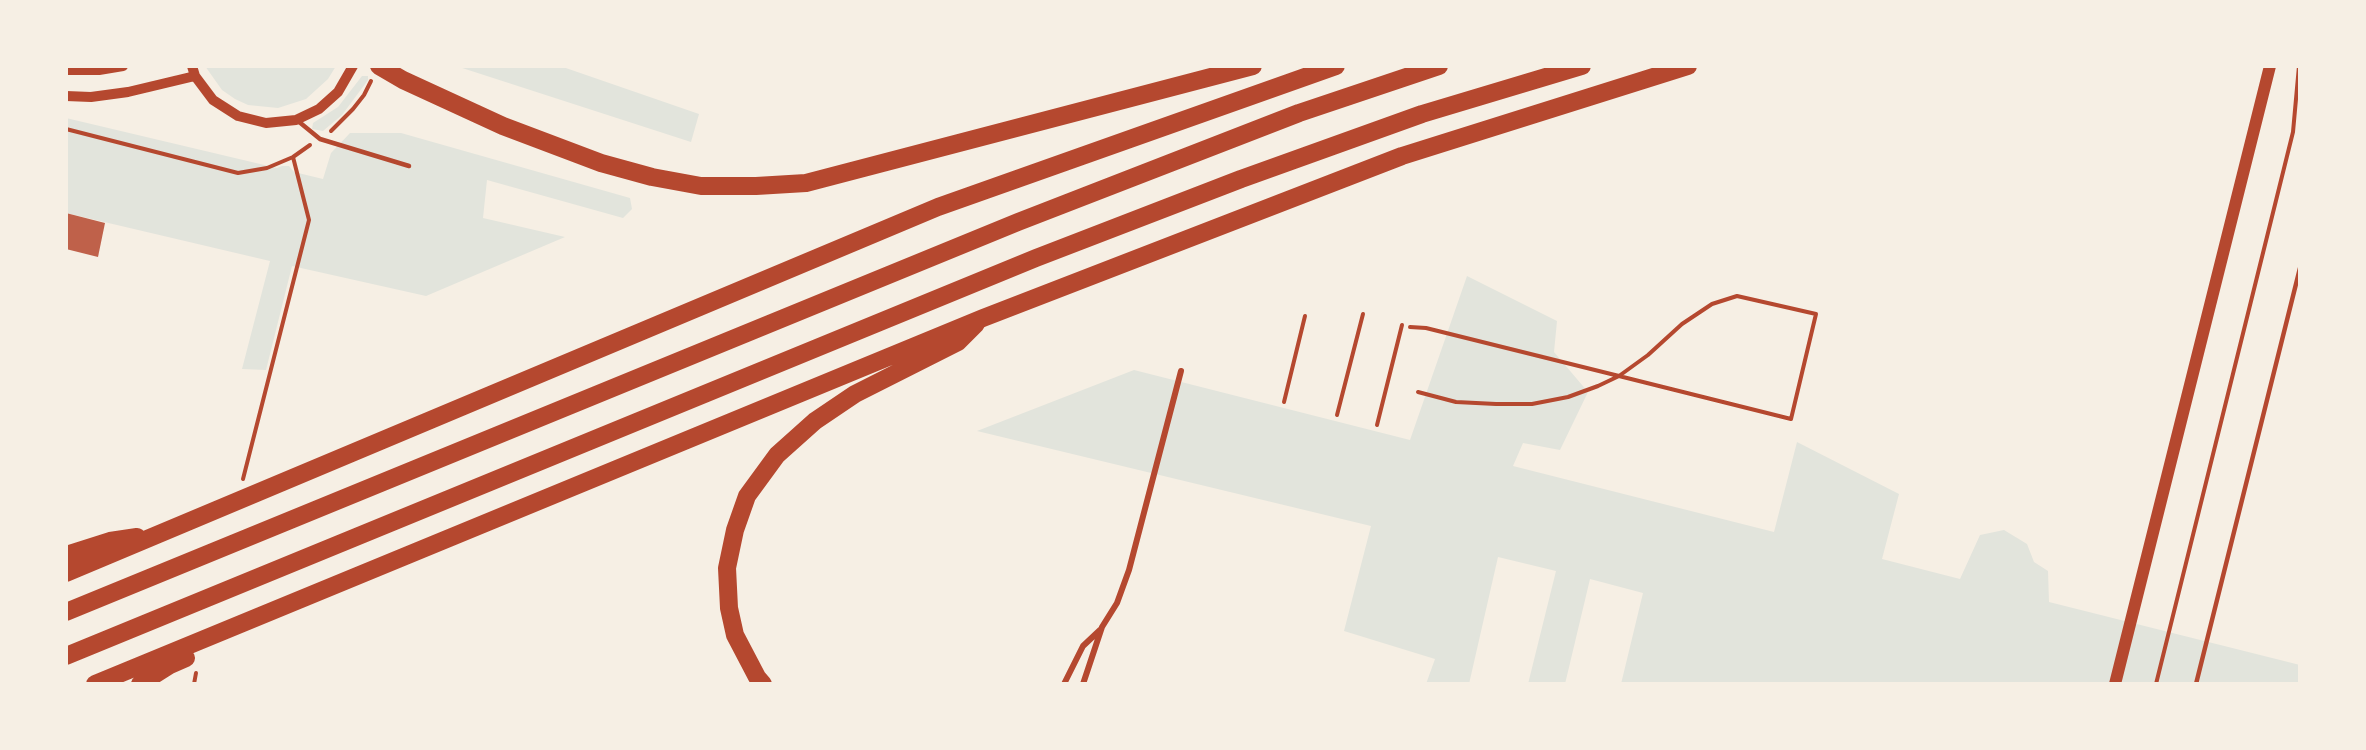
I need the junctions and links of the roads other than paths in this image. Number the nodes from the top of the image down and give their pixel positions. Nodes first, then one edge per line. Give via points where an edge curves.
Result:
1 (123, 66) edge
2 (353, 66) edge
3 (1253, 66) edge
4 (1336, 66) edge
5 (1439, 66) edge
6 (1582, 66) edge
7 (1688, 66) edge
8 (2270, 66) edge
9 (376, 69) edge
10 (66, 70) edge
11 (194, 71) edge
12 (66, 96) edge
13 (296, 120) junction
14 (409, 166) dead end
15 (2300, 268) edge
16 (983, 318) junction
17 (1181, 371) dead end
18 (165, 533) junction
19 (66, 555) edge
20 (66, 573) edge
21 (66, 612) edge
22 (1102, 627) junction
23 (230, 628) junction
24 (66, 657) edge
25 (95, 684) edge
26 (140, 684) edge
27 (763, 684) edge
28 (1064, 684) edge
29 (1083, 684) edge
30 (2115, 684) edge
31 (2196, 684) edge

1 - 10 street
2 - 13 street via 338,92 319,109
3 - 9 highway via 806,183 756,186 701,186 601,163 503,126
4 - 18 highway via 938,207
5 - 21 highway via 1299,113 1018,222
6 - 24 highway via 1422,114 1036,258
7 - 16 highway via 1402,156
8 - 30 main road
11 - 12 street via 128,92
11 - 13 street via 213,99 238,116 266,123
13 - 14 lane via 320,139
15 - 31 lane
16 - 23 highway
16 - 27 highway via 958,342 855,394 815,422 777,455 747,496 727,568 729,608 735,635
17 - 22 street via 1129,570 1117,603
18 - 19 highway via 110,541
18 - 20 highway
22 - 28 street via 1083,646
22 - 29 street
23 - 25 highway
23 - 26 highway via 199,653

